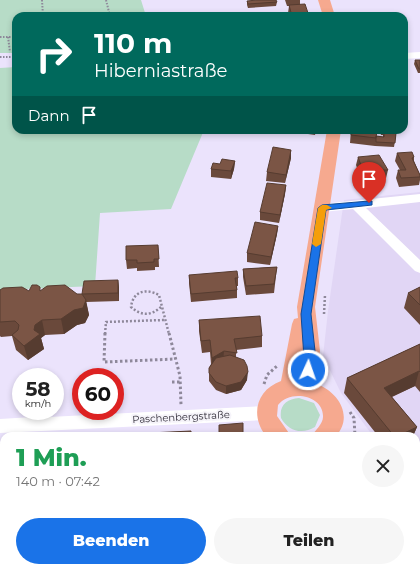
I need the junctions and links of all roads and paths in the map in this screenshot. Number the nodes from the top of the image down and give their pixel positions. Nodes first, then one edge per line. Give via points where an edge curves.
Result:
1 (42, 0) edge
2 (106, 0) edge
3 (324, 0) edge
4 (43, 12) edge
5 (109, 12) edge
6 (328, 12) edge
7 (0, 37) edge
8 (8, 37) junction
9 (12, 37) edge
10 (10, 52) dead end
11 (420, 55) edge
12 (408, 56) edge
13 (0, 57) edge
14 (12, 57) edge
15 (333, 134) edge
16 (420, 198) edge
17 (356, 205) junction
18 (322, 208) junction
19 (420, 268) edge
20 (161, 307) junction
21 (146, 315) junction
22 (146, 320) junction
23 (164, 320) junction
24 (175, 359) junction
25 (172, 382) dead end
26 (180, 382) junction
27 (298, 387) junction
28 (266, 413) junction
29 (64, 417) edge
30 (182, 418) junction
31 (27, 420) edge
32 (0, 426) edge
33 (275, 432) edge
34 (330, 432) edge

1 - 4 path
2 - 5 path
3 - 6 main road
7 - 8 path
8 - 9 path
8 - 10 path
11 - 12 street
13 - 14 path
15 - 18 main road
16 - 17 street
17 - 18 street
17 - 19 street
18 - 27 main road via 306,314 310,351
20 - 21 path
20 - 21 path via 159,295 154,292 137,293 133,297 131,307
20 - 23 path
21 - 22 path
22 - 23 path
22 - 24 path via 106,322 104,362
23 - 24 path
24 - 26 path
25 - 26 path
26 - 30 path
27 - 28 main road via 277,391 268,401
27 - 34 main road via 324,396 330,404 333,412
28 - 30 street, Paschenbergstraße
28 - 33 main road via 268,422
29 - 30 street, Paschenbergstraße
31 - 32 street, Paschenbergstraße

